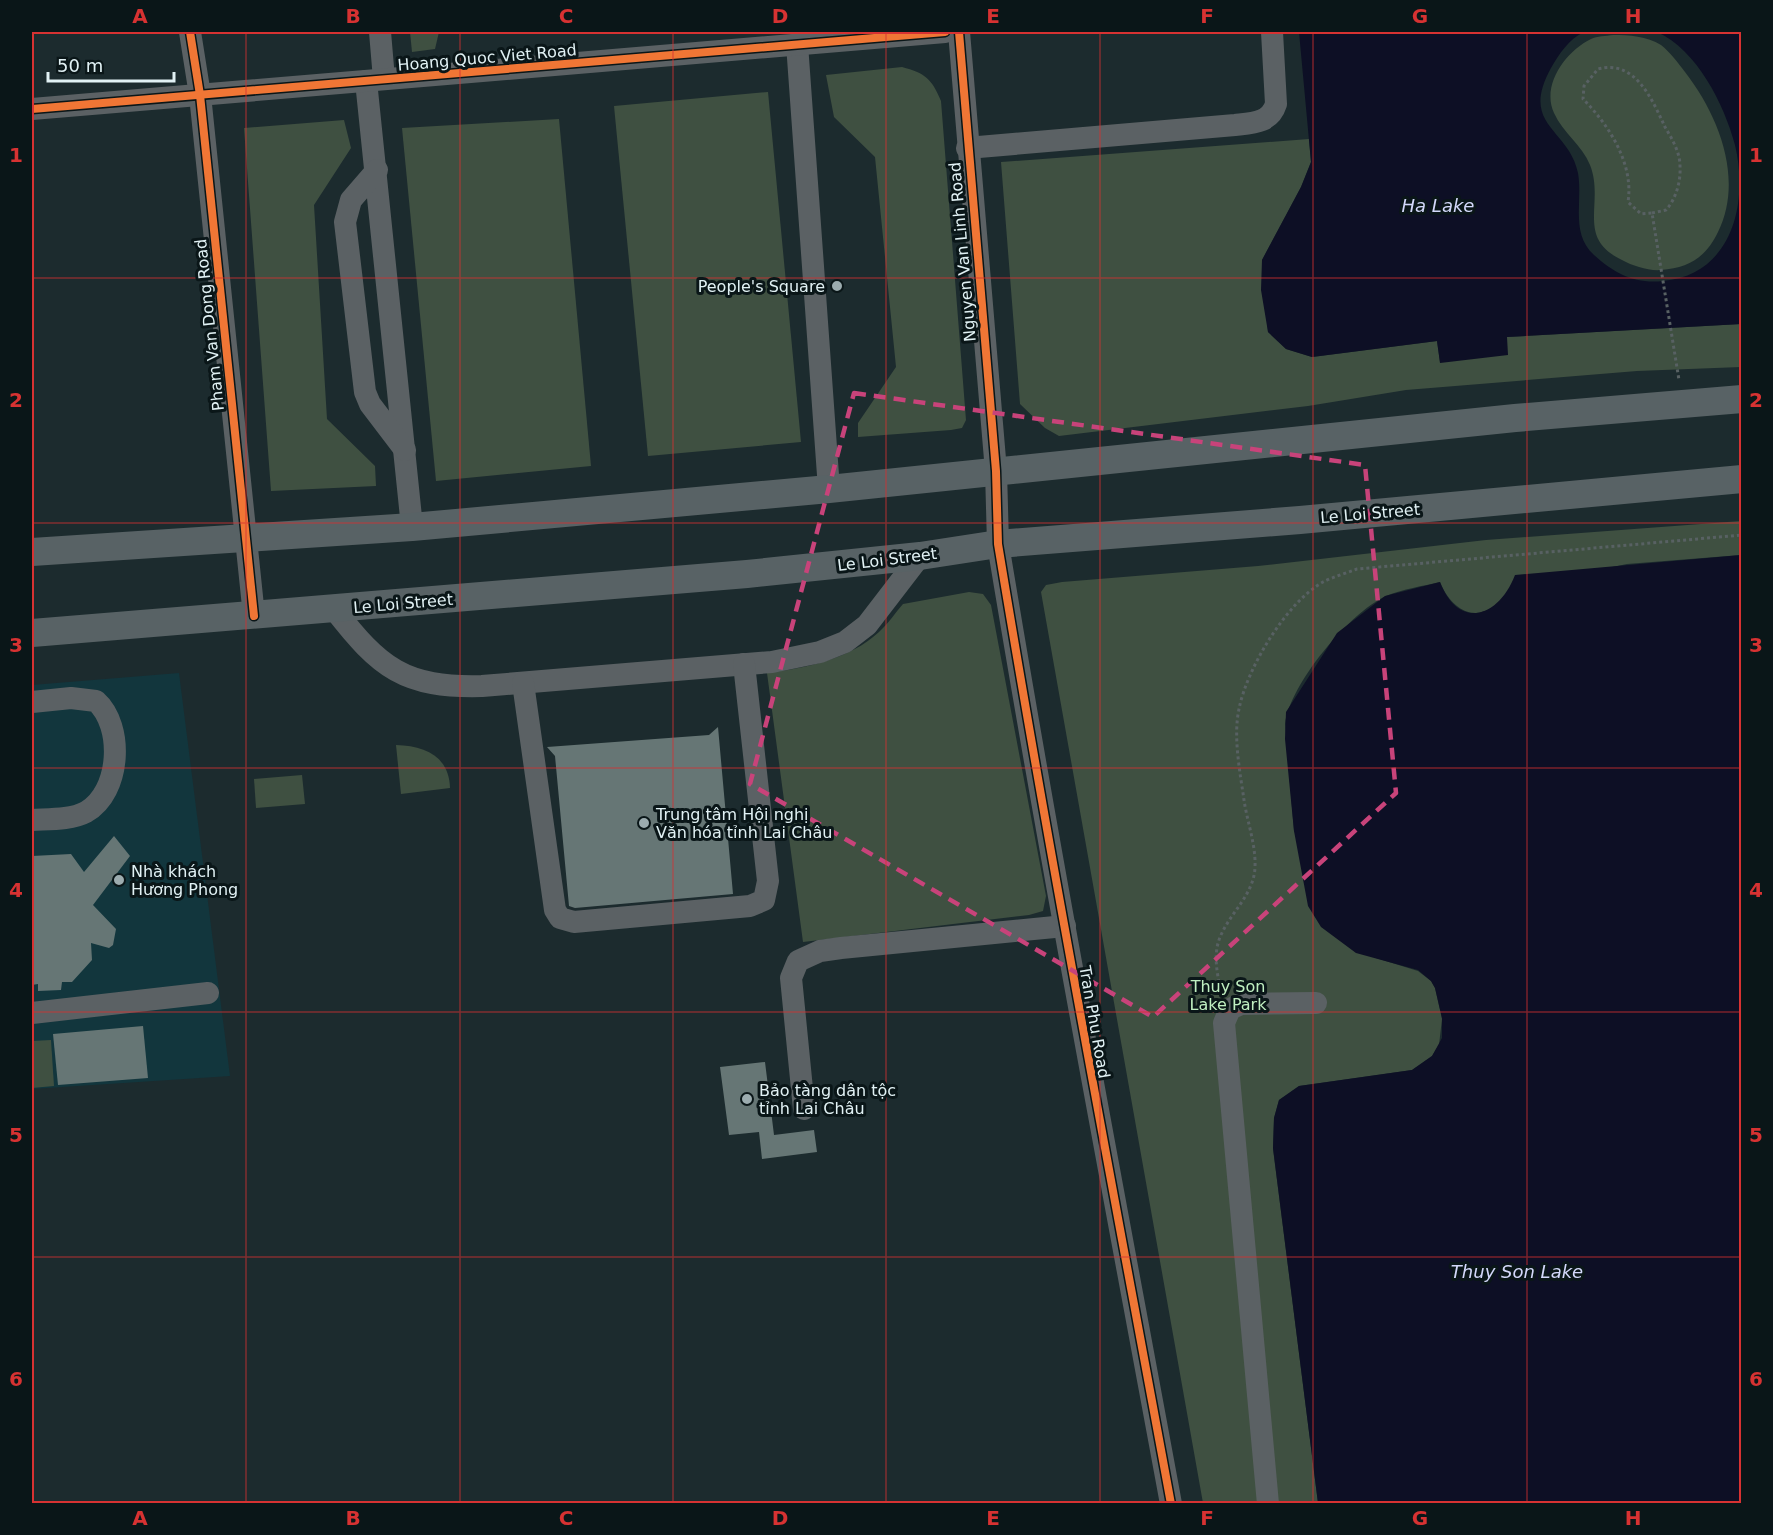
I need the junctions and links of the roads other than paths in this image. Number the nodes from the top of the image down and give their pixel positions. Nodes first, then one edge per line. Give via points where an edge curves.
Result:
1 (190, 32) edge
2 (380, 32) edge
3 (945, 32) edge
4 (959, 32) edge
5 (1272, 32) edge
6 (788, 40) edge
7 (375, 80) junction
8 (200, 95) junction
9 (32, 109) edge
10 (967, 148) junction
11 (376, 170) junction
12 (1742, 399) edge
13 (406, 451) junction
14 (996, 471) junction
15 (1742, 479) edge
16 (829, 489) junction
17 (412, 527) junction
18 (244, 537) junction
19 (998, 544) junction
20 (32, 552) edge
21 (920, 556) junction
22 (334, 609) junction
23 (254, 616) junction
24 (32, 633) edge
25 (744, 664) junction
26 (524, 683) junction
27 (32, 702) edge
28 (32, 820) edge
29 (1065, 926) junction
30 (208, 993) dead end
31 (1316, 1003) dead end
32 (32, 1013) edge
33 (804, 1109) dead end
34 (1171, 1503) edge
35 (1268, 1503) edge

1 - 8 street, Pham Van Dong Road
2 - 7 street
3 - 6 street, Hoang Quoc Viet Road
4 - 10 street, Nguyen Van Linh Road
5 - 10 street via 1276,104 1266,119
6 - 7 street, Hoang Quoc Viet Road
6 - 16 street
7 - 8 street, Hoang Quoc Viet Road
7 - 11 street
8 - 9 street, Hoang Quoc Viet Road
8 - 18 street, Pham Van Dong Road
10 - 14 street, Nguyen Van Linh Road
11 - 13 street
11 - 13 street via 351,200 346,212 346,233 365,392
12 - 14 main road
13 - 17 street
14 - 16 main road
14 - 19 street, Nguyen Van Linh Road
15 - 19 main road, Le Loi Street
16 - 17 main road
17 - 18 main road
18 - 20 main road
18 - 23 street, Pham Van Dong Road
19 - 21 main road, Le Loi Street
19 - 29 street, Tran Phu Road
21 - 22 main road, Le Loi Street
21 - 25 street via 879,612 856,635 820,652
22 - 23 main road, Le Loi Street
22 - 26 street via 363,646 398,673 461,686
23 - 24 main road, Le Loi Street
25 - 26 street
25 - 26 street via 768,881 764,900 750,906 574,922 560,918 555,910
27 - 28 street via 71,698 96,701 108,714 114,771 104,796 87,811 77,816
29 - 33 street via 841,948 820,951 798,961 791,978
29 - 34 street, Tran Phu Road
30 - 32 street
31 - 35 street via 1241,1004 1230,1010 1224,1023

